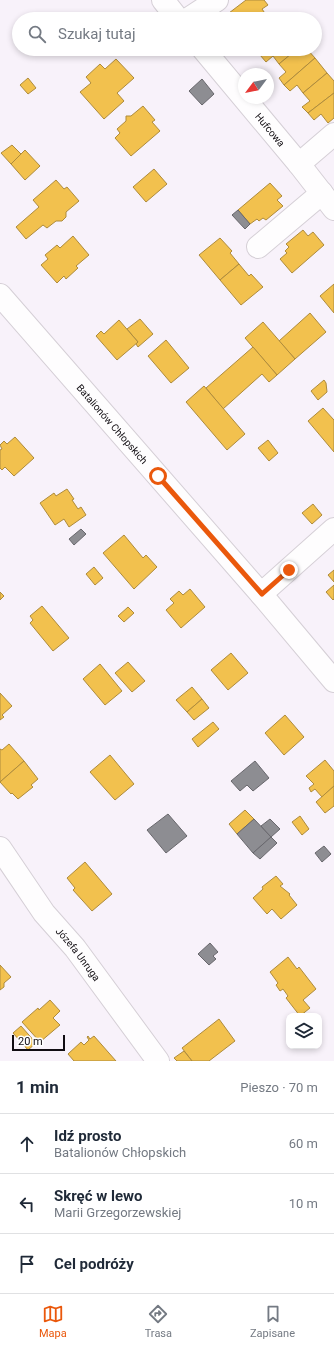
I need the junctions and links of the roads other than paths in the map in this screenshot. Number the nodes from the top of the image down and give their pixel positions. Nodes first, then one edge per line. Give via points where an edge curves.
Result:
1 (163, 0) edge
2 (217, 0) edge
3 (172, 12) edge
4 (199, 12) edge
5 (209, 56) edge
6 (334, 134) edge
7 (299, 164) junction
8 (328, 201) edge
9 (258, 247) dead end
10 (0, 295) edge
11 (334, 529) edge
12 (262, 594) junction
13 (334, 681) edge
14 (0, 848) edge
15 (158, 1061) edge

1 - 3 street
2 - 4 street
5 - 7 street, Hufcowa
6 - 7 street
7 - 8 street, Hufcowa
8 - 9 street, Hufcowa
10 - 12 street, Batalionów Chłopskich
11 - 12 street
12 - 13 street, Batalionów Chłopskich
14 - 15 street, Józefa Unruga via 44,913 75,948

